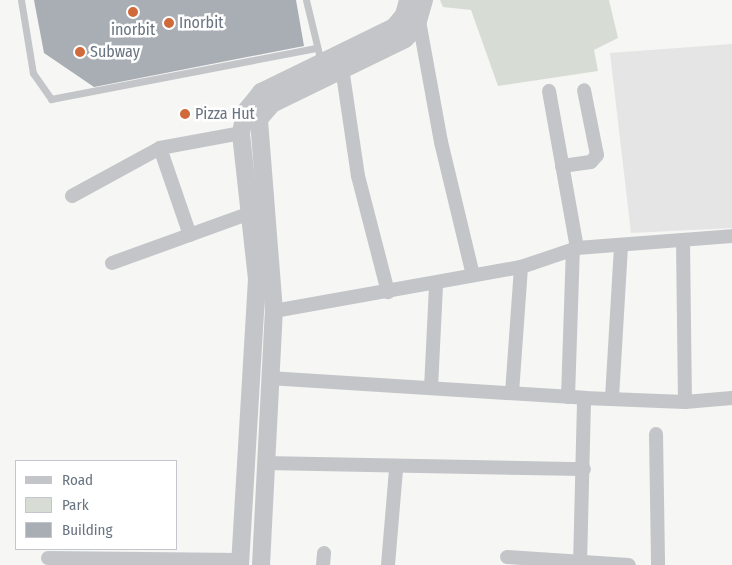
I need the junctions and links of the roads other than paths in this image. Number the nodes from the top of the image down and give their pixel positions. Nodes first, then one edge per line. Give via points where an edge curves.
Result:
1 (21, 0) edge
2 (306, 0) edge
3 (408, 0) edge
4 (424, 0) edge
5 (420, 21) junction
6 (338, 54) junction
7 (319, 55) junction
8 (345, 71) junction
9 (549, 90) dead end
10 (584, 90) dead end
11 (241, 133) junction
12 (160, 148) junction
13 (562, 166) junction
14 (72, 196) dead end
15 (250, 213) junction
16 (190, 235) junction
17 (732, 236) edge
18 (683, 240) junction
19 (621, 246) junction
20 (575, 249) junction
21 (112, 263) dead end
22 (521, 267) junction
23 (473, 275) junction
24 (436, 284) junction
25 (388, 292) junction
26 (274, 310) junction
27 (269, 378) junction
28 (431, 388) junction
29 (512, 393) junction
30 (568, 397) junction
31 (584, 398) junction
32 (612, 398) junction
33 (732, 398) edge
34 (684, 402) junction
35 (656, 434) dead end
36 (265, 464) junction
37 (396, 469) junction
38 (584, 469) junction
39 (507, 557) dead end
40 (48, 558) dead end
41 (240, 562) edge
42 (580, 563) edge
43 (261, 565) edge
44 (388, 565) edge
45 (628, 565) edge
46 (658, 565) edge

1 - 7 lane via 33,73 51,99
2 - 7 lane
3 - 6 street via 404,16 394,27
4 - 5 street
5 - 8 street via 405,39
5 - 23 street via 441,142
6 - 7 street
6 - 8 street
7 - 11 street via 255,96 245,112
8 - 25 street via 358,176
8 - 26 street via 272,104 259,119
9 - 13 street
10 - 13 street via 597,155 591,162
11 - 12 street
11 - 15 street
12 - 14 street
12 - 16 street
13 - 20 street
15 - 16 street
15 - 41 street via 256,298
16 - 21 street
17 - 18 street
18 - 19 street
18 - 34 street
19 - 20 street
19 - 32 street
20 - 22 street
20 - 30 street
22 - 23 street
22 - 29 street
23 - 24 street
24 - 25 street
24 - 28 street
25 - 26 street
26 - 27 street
27 - 28 street
27 - 36 street
28 - 29 street
29 - 30 street
30 - 31 street
31 - 32 street
31 - 38 street
32 - 34 street
33 - 34 street
35 - 46 street
36 - 37 street
36 - 43 street
37 - 38 street
37 - 44 street
38 - 42 street
39 - 42 street
40 - 41 street
42 - 45 street

